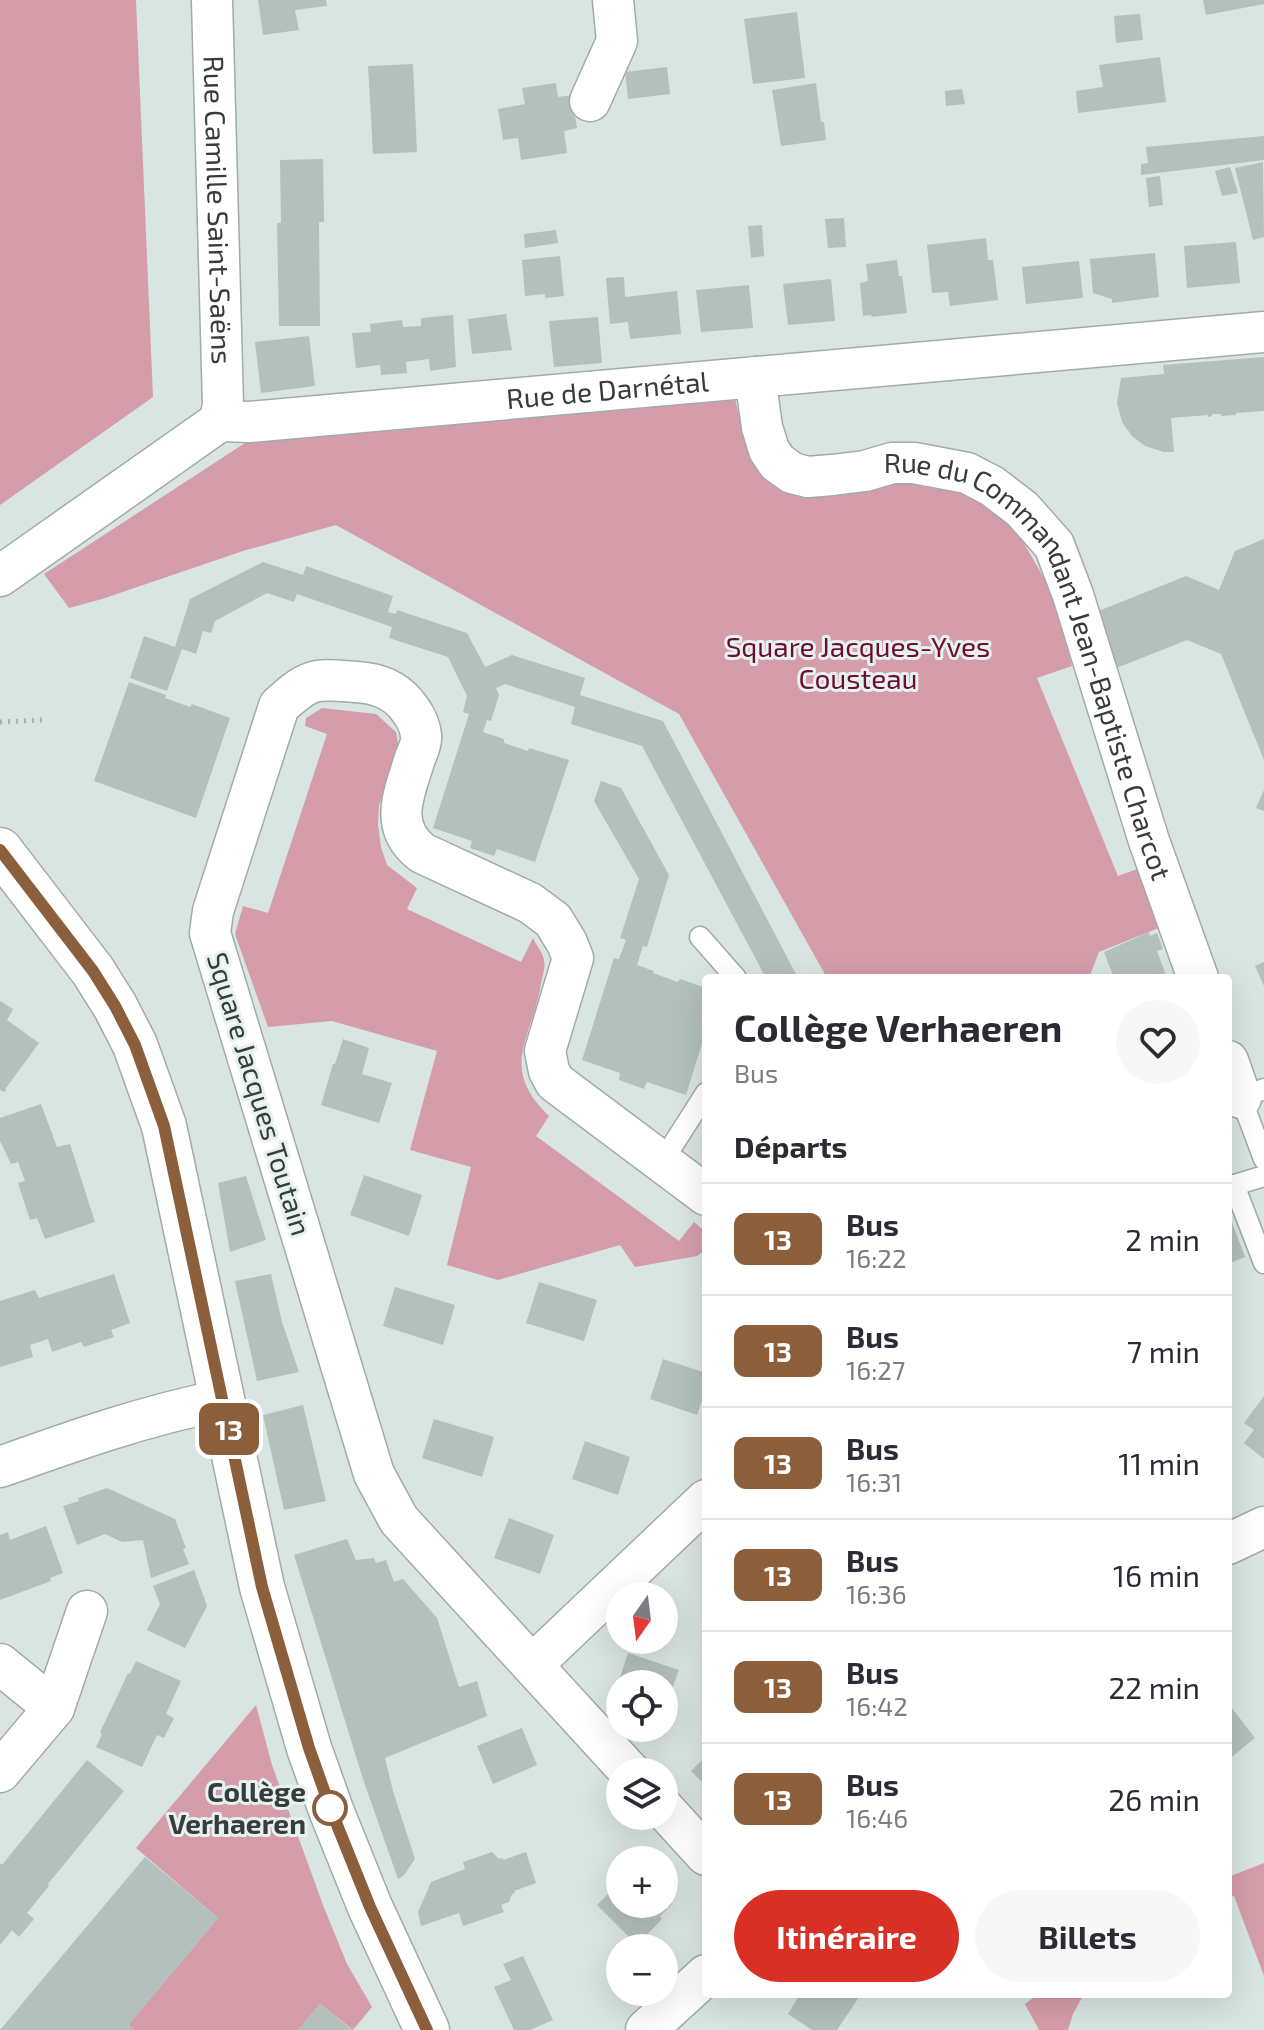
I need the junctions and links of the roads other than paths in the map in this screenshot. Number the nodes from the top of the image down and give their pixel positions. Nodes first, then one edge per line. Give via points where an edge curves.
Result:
1 (212, 0) edge
2 (613, 0) edge
3 (590, 101) dead end
4 (1264, 332) edge
5 (755, 377) junction
6 (220, 421) junction
7 (0, 576) edge
8 (0, 850) edge
9 (700, 937) dead end
10 (732, 974) edge
11 (1197, 974) edge
12 (1232, 1066) edge
13 (1252, 1094) edge
14 (702, 1099) edge
15 (1264, 1159) edge
16 (662, 1162) junction
17 (1264, 1176) edge
18 (1232, 1186) edge
19 (1232, 1188) edge
20 (702, 1192) edge
21 (1264, 1263) edge
22 (223, 1400) junction
23 (0, 1467) edge
24 (702, 1504) edge
25 (1264, 1527) edge
26 (1232, 1542) edge
27 (87, 1611) dead end
28 (0, 1664) edge
29 (532, 1665) junction
30 (54, 1708) junction
31 (617, 1758) edge
32 (0, 1772) edge
33 (678, 1824) edge
34 (702, 1851) edge
35 (702, 1979) edge
36 (427, 2030) edge
37 (646, 2030) edge

1 - 6 street, Rue Camille Saint-Saëns
2 - 3 street via 617,41
4 - 5 street, Rue de Darnétal
5 - 6 street, Rue de Darnétal
5 - 11 street, Rue du Commandant Jean-Baptiste Charcot via 769,450 792,473 808,477 914,463 967,473 1022,509 1054,545
6 - 7 street
8 - 22 street via 93,971 135,1045 164,1126
9 - 10 lane
12 - 13 street
13 - 15 lane
14 - 16 lane
16 - 20 street, Square Jacques Toutain
16 - 29 street, Square Jacques Toutain via 555,1082 549,1071 545,1051 573,958 553,920 530,903 413,845 400,806 422,738 416,716 396,692 370,683 320,679 300,686 279,706 210,933 374,1474 399,1520
17 - 18 lane
19 - 21 lane
22 - 23 street via 166,1411
22 - 36 street via 262,1587 309,1748 366,1897
24 - 29 street
25 - 26 street
27 - 30 street
28 - 30 street
29 - 31 street, Square Jacques Toutain
30 - 32 street
33 - 34 street
35 - 37 street

